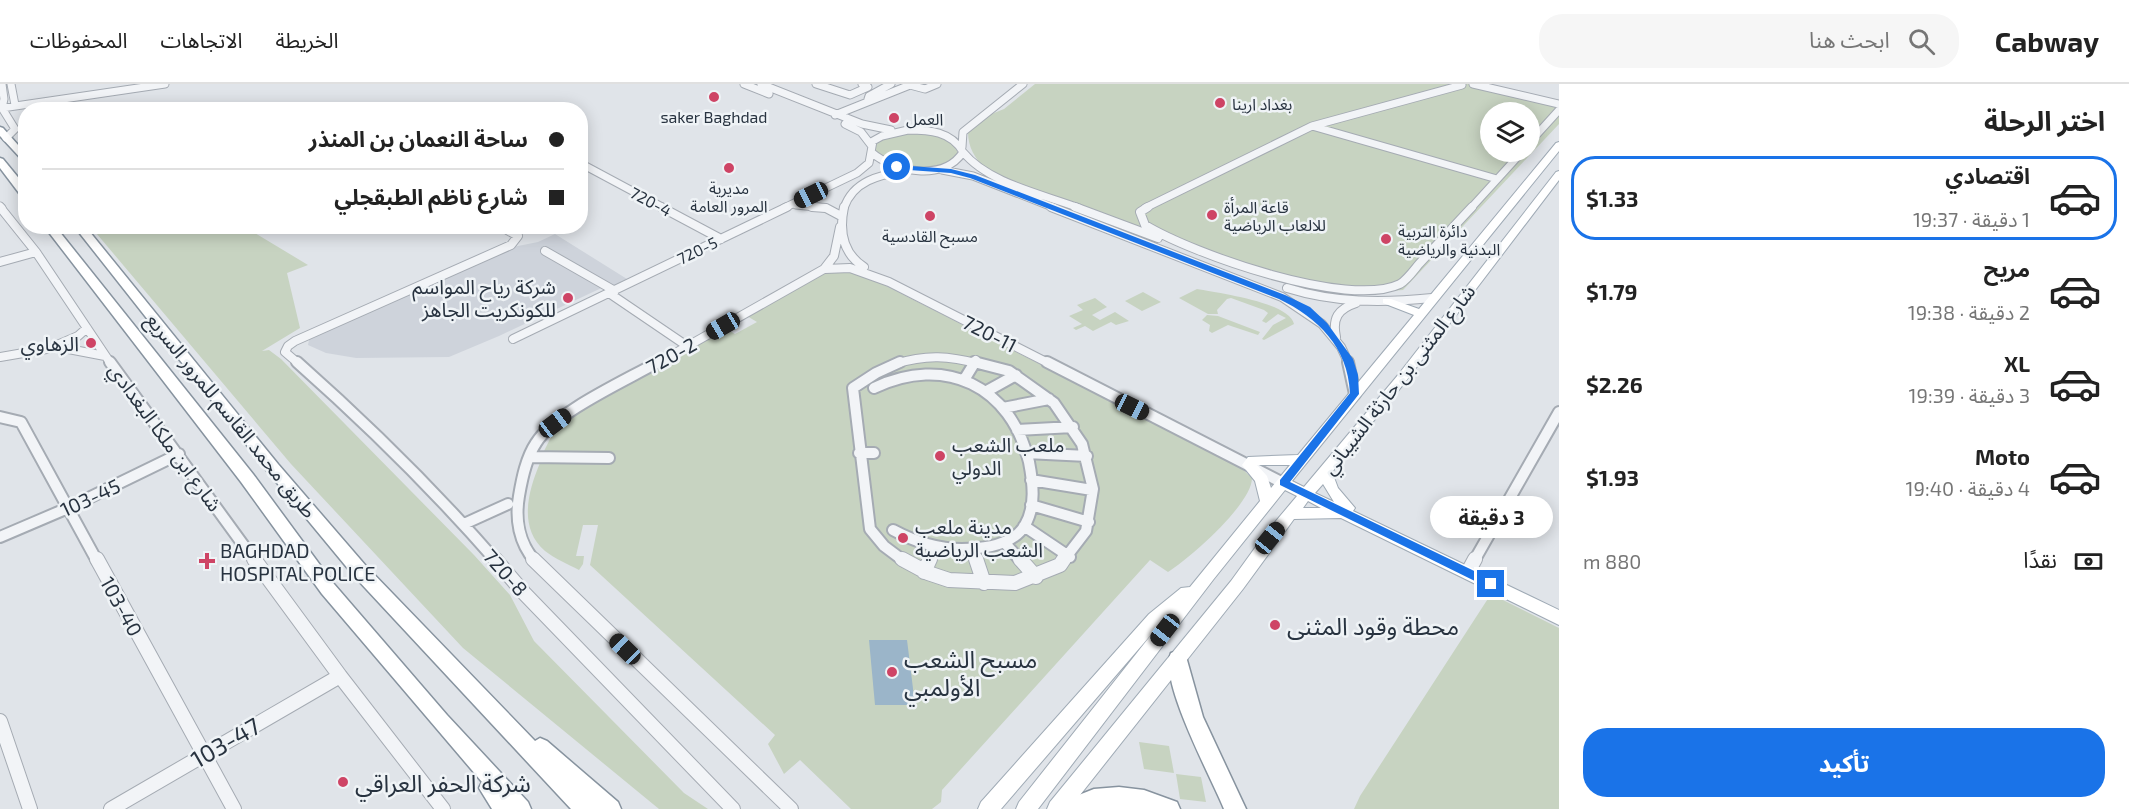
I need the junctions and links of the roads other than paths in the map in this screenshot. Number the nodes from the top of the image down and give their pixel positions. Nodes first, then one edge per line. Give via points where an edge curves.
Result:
1 (2, 84) edge
2 (11, 84) edge
3 (165, 84) edge
4 (744, 84) edge
5 (761, 84) edge
6 (816, 84) edge
7 (862, 84) edge
8 (891, 84) edge
9 (908, 84) edge
10 (937, 84) edge
11 (1023, 84) edge
12 (1440, 84) edge
13 (1473, 84) edge
14 (1484, 84) edge
15 (146, 85) edge
16 (1465, 85) edge
17 (783, 93) junction
18 (774, 96) junction
19 (23, 102) edge
20 (867, 102) junction
21 (18, 103) edge
22 (1559, 103) edge
23 (14, 104) junction
24 (2, 106) junction
25 (1559, 110) edge
26 (838, 114) junction
27 (829, 118) junction
28 (1312, 126) junction
29 (897, 131) junction
30 (1540, 131) edge
31 (3, 134) edge
32 (1559, 145) edge
33 (871, 149) junction
34 (963, 150) junction
35 (18, 152) edge
36 (0, 161) edge
37 (1513, 162) edge
38 (588, 167) edge
39 (876, 168) junction
40 (923, 170) junction
41 (933, 170) junction
42 (1559, 174) edge
43 (1497, 179) junction
44 (18, 185) edge
45 (789, 206) junction
46 (0, 208) edge
47 (841, 216) junction
48 (18, 230) edge
49 (21, 234) edge
50 (55, 234) edge
51 (85, 234) edge
52 (514, 234) edge
53 (721, 239) junction
54 (545, 251) dead end
55 (841, 251) junction
56 (36, 252) junction
57 (832, 261) junction
58 (0, 262) edge
59 (842, 266) junction
60 (824, 269) junction
61 (889, 282) junction
62 (612, 292) junction
63 (1432, 298) junction
64 (1365, 301) junction
65 (1387, 301) junction
66 (1420, 313) junction
67 (87, 328) junction
68 (513, 339) dead end
69 (1337, 341) junction
70 (687, 346) junction
71 (48, 348) junction
72 (105, 356) junction
73 (0, 357) edge
74 (933, 357) junction
75 (976, 360) junction
76 (894, 363) junction
77 (934, 375) junction
78 (1016, 375) junction
79 (905, 376) junction
80 (964, 380) junction
81 (874, 388) dead end
82 (987, 391) junction
83 (1355, 394) junction
84 (1049, 399) junction
85 (1003, 408) junction
86 (1559, 412) edge
87 (0, 417) edge
88 (1073, 427) junction
89 (1017, 430) junction
90 (1553, 434) edge
91 (859, 453) junction
92 (874, 453) dead end
93 (1026, 453) junction
94 (179, 454) junction
95 (1088, 456) junction
96 (528, 457) junction
97 (609, 458) dead end
98 (1301, 460) junction
99 (1251, 463) junction
100 (1324, 472) junction
101 (1031, 480) junction
102 (1285, 480) junction
103 (1092, 490) junction
104 (1308, 491) junction
105 (513, 502) junction
106 (1267, 502) junction
107 (1031, 506) junction
108 (68, 508) junction
109 (1346, 511) junction
110 (1289, 514) junction
111 (1089, 522) junction
112 (464, 524) junction
113 (1024, 526) junction
114 (893, 530) dead end
115 (0, 537) edge
116 (1004, 542) junction
117 (936, 547) junction
118 (973, 549) junction
119 (1070, 557) junction
120 (924, 572) junction
121 (1468, 573) junction
122 (1207, 576) junction
123 (1036, 577) junction
124 (984, 584) junction
125 (1559, 618) edge
126 (1178, 659) junction
127 (340, 676) junction
128 (475, 692) junction
129 (0, 721) edge
130 (440, 721) junction
131 (203, 755) junction
132 (30, 809) edge
133 (111, 809) edge
134 (234, 809) edge
135 (444, 809) edge
136 (505, 809) edge
137 (520, 809) edge
138 (586, 809) edge
139 (610, 809) edge
140 (733, 809) edge
141 (791, 809) edge
142 (988, 809) edge
143 (1026, 809) edge
144 (1057, 809) edge
145 (1069, 809) edge
146 (1169, 809) edge
147 (1235, 809) edge

1 - 24 street
2 - 23 street
3 - 15 street
4 - 18 street
5 - 17 street
6 - 7 street via 850,95 868,87
8 - 20 street via 869,96
9 - 10 street via 925,89
9 - 20 street
11 - 34 street via 963,132
12 - 16 street
13 - 22 street
14 - 22 street
15 - 19 street
16 - 28 street
17 - 18 street
17 - 26 street
18 - 27 street
20 - 26 street
21 - 23 street
23 - 24 street
24 - 31 street via 15,129
25 - 30 street
26 - 27 street
26 - 29 street
27 - 33 street via 868,138
28 - 43 street
28 - 43 street via 1143,209 1140,217 1150,228 1284,281 1339,289 1380,288 1402,283
29 - 33 street via 882,135
29 - 34 street via 942,134
31 - 35 highway
32 - 63 main road, شارع المثنى بن حارثة الشيباني
33 - 39 street
33 - 45 street, 720-5 via 869,163 860,171
34 - 41 street via 955,163
34 - 64 street via 973,164 992,175 1292,290
36 - 44 highway
37 - 43 street
38 - 53 street, 720-4
39 - 40 street
39 - 40 street
39 - 47 street via 849,195
40 - 41 street
41 - 69 street via 973,176 1282,297 1307,309
42 - 100 main road, شارع المثنى بن حارثة الشيباني via 1402,378
45 - 47 street via 819,206
45 - 53 street, 720-5
46 - 48 street, شارع ابن ملكا البغدادي
47 - 55 street
49 - 56 street, شارع ابن ملكا البغدادي
50 - 130 highway, طريق محمد القاسم للمرور السريع via 247,478 328,589
51 - 128 highway, طريق محمد القاسم للمرور السريع via 360,571
52 - 112 street, 720-8 via 518,236 511,245 295,341 286,349
53 - 62 street, 720-5
54 - 62 street
55 - 57 street, 720-2
55 - 61 street, 720-11
56 - 58 street
56 - 67 street, شارع ابن ملكا البغدادي
57 - 59 street
57 - 60 street, 720-2
59 - 60 street, 720-11
59 - 61 street, 720-11
60 - 70 street, 720-2
61 - 99 street, 720-11
62 - 68 street, 720-5
62 - 70 street
63 - 65 street
63 - 66 main road, شارع المثنى بن حارثة الشيباني
64 - 65 street
64 - 69 street via 1335,314
65 - 66 main road
66 - 83 main road, شارع المثنى بن حارثة الشيباني
67 - 71 street
67 - 72 street, شارع ابن ملكا البغدادي
69 - 83 street via 1349,359
70 - 96 street, 720-2 via 565,415 546,432
71 - 72 street
71 - 73 street
72 - 94 street, شارع ابن ملكا البغدادي
74 - 75 street
74 - 76 street
74 - 77 street
75 - 78 street
75 - 80 street
76 - 79 street
76 - 91 street via 853,388
77 - 79 street
77 - 80 street
78 - 82 street
78 - 84 street
79 - 81 street
80 - 82 street
82 - 85 street
83 - 98 main road, شارع المثنى بن حارثة الشيباني
84 - 85 street
84 - 88 street
85 - 89 street
86 - 90 street
87 - 108 street, 103-40 via 21,422
88 - 89 street
88 - 95 street
89 - 93 street
90 - 121 street
91 - 92 street
91 - 120 street via 868,524 873,535
93 - 95 street
93 - 101 street
94 - 108 street, 103-45
94 - 127 street, شارع ابن ملكا البغدادي
95 - 103 street
96 - 97 street
96 - 105 street, 720-2
98 - 99 main road
98 - 102 main road, شارع المثنى بن حارثة الشيباني
99 - 102 street, 720-11
99 - 106 main road via 1262,480
100 - 104 main road, شارع المثنى بن حارثة الشيباني
100 - 109 main road
101 - 103 street
101 - 107 street
102 - 104 main road
102 - 106 main road, شارع المثنى بن حارثة الشيباني
103 - 111 street
104 - 109 main road
104 - 110 main road, شارع المثنى بن حارثة الشيباني
105 - 112 street
105 - 141 street, 720-8 via 519,532 533,559
106 - 122 main road, شارع المثنى بن حارثة الشيباني
107 - 111 street
107 - 113 street
108 - 115 street, 103-45
108 - 131 street, 103-40
109 - 110 main road
109 - 121 main road
110 - 126 main road, شارع المثنى بن حارثة الشيباني
111 - 119 street
112 - 140 street, 720-8 via 524,593
113 - 116 street
113 - 119 street
114 - 117 street
116 - 118 street
116 - 123 street
117 - 118 street
117 - 120 street
118 - 124 street
119 - 123 street
120 - 124 street
121 - 125 main road
122 - 142 main road via 1155,619
122 - 143 main road, شارع المثنى بن حارثة الشيباني
123 - 124 street
126 - 144 main road, شارع المثنى بن حارثة الشيباني
126 - 147 highway via 1189,708
127 - 131 street, 103-47
127 - 135 street, شارع ابن ملكا البغدادي
128 - 138 highway, طريق محمد القاسم للمرور السريع
128 - 139 highway
129 - 132 street
130 - 136 highway
130 - 137 highway, طريق محمد القاسم للمرور السريع
131 - 133 street, 103-47
131 - 134 street, 103-40
145 - 146 highway via 1092,800 1118,797 1140,798

